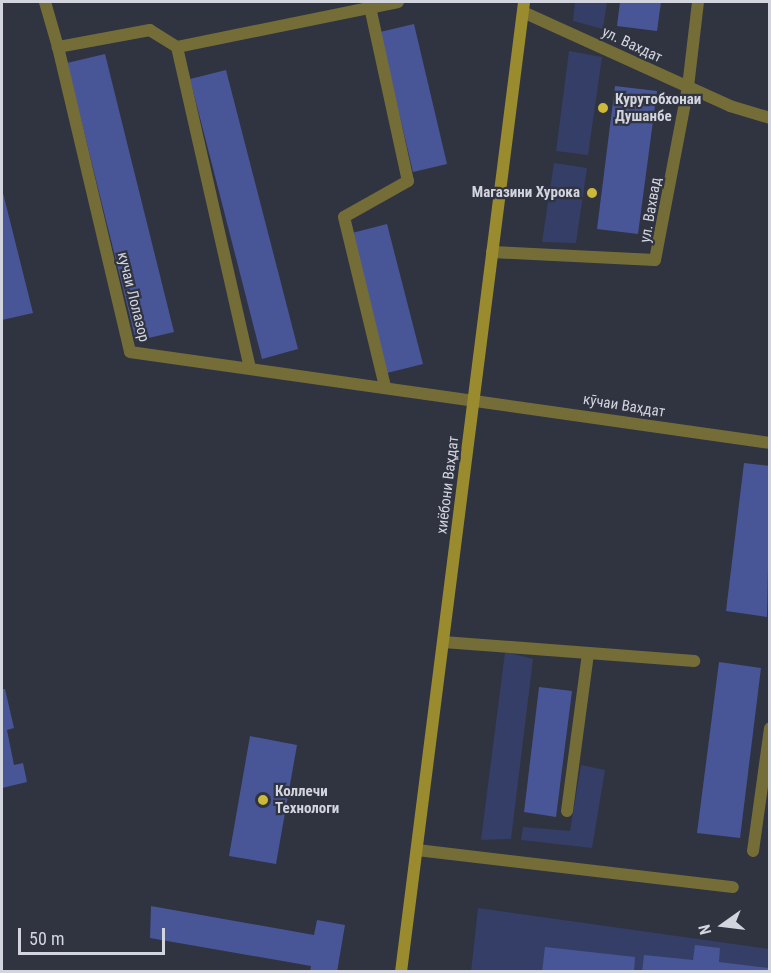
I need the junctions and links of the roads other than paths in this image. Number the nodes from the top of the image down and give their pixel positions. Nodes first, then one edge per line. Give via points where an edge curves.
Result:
1 (45, 2) edge
2 (398, 2) edge
3 (698, 2) edge
4 (523, 7) edge
5 (365, 8) junction
6 (58, 47) junction
7 (177, 48) junction
8 (688, 87) junction
9 (770, 118) edge
10 (492, 252) junction
11 (250, 368) junction
12 (378, 385) junction
13 (474, 398) junction
14 (770, 443) edge
15 (443, 642) junction
16 (588, 654) junction
17 (694, 661) dead end
18 (770, 728) edge
19 (567, 811) dead end
20 (417, 850) junction
21 (753, 851) dead end
22 (733, 886) dead end
23 (401, 972) edge

1 - 6 street, кучаи Лолазор
2 - 5 street
3 - 8 street, ул. Вахвад
4 - 8 street, ул. Вахдат
4 - 10 main road, хиёбони Ваҳдат
5 - 7 street
5 - 12 street via 408,181 344,217
6 - 7 street via 150,30
6 - 11 street, кучаи Лолазор via 130,352
7 - 11 street
8 - 9 street, ул. Вахдат
8 - 10 street, ул. Вахвад via 655,260
10 - 13 main road, хиёбони Ваҳдат
11 - 12 street, кучаи Лолазор
12 - 13 street, кӯчаи Ваҳдат
13 - 14 street, кӯчаи Ваҳдат
13 - 15 main road, хиёбони Ваҳдат
15 - 16 street
15 - 20 main road, хиёбони Ваҳдат
16 - 17 street
16 - 19 street
18 - 21 street
20 - 22 street
20 - 23 main road, хиёбони Ваҳдат

